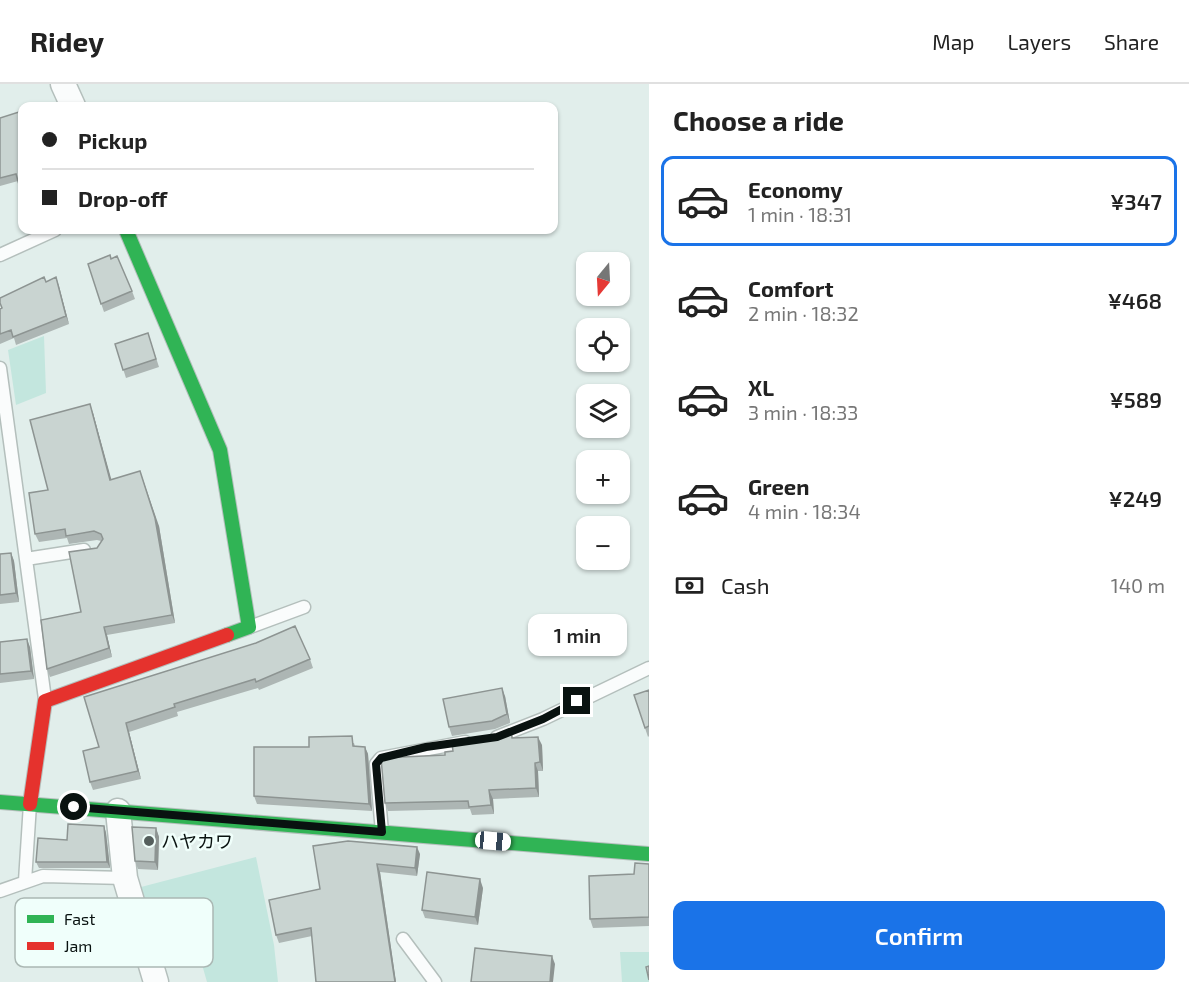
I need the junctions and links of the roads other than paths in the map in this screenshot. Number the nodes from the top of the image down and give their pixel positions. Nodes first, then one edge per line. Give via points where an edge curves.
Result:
1 (63, 84) edge
2 (71, 102) edge
3 (46, 234) edge
4 (128, 234) edge
5 (0, 255) edge
6 (0, 368) edge
7 (98, 548) edge
8 (26, 559) junction
9 (304, 607) dead end
10 (249, 627) junction
11 (649, 668) edge
12 (45, 701) junction
13 (0, 802) edge
14 (30, 804) junction
15 (118, 811) junction
16 (382, 832) junction
17 (649, 854) edge
18 (125, 878) junction
19 (25, 881) junction
20 (0, 891) edge
21 (131, 898) edge
22 (404, 939) dead end
23 (152, 967) edge
24 (156, 982) edge
25 (435, 982) edge

1 - 2 street
3 - 5 lane
4 - 10 street via 220,450
6 - 8 lane
7 - 8 lane
8 - 12 lane
9 - 10 lane
10 - 12 street
11 - 16 lane via 497,737 381,758 376,764
12 - 14 street
13 - 14 street
14 - 15 street
14 - 19 lane
15 - 16 street
15 - 18 street
16 - 17 street
18 - 19 lane via 43,876
18 - 21 street
19 - 20 lane
22 - 25 lane
23 - 24 street

